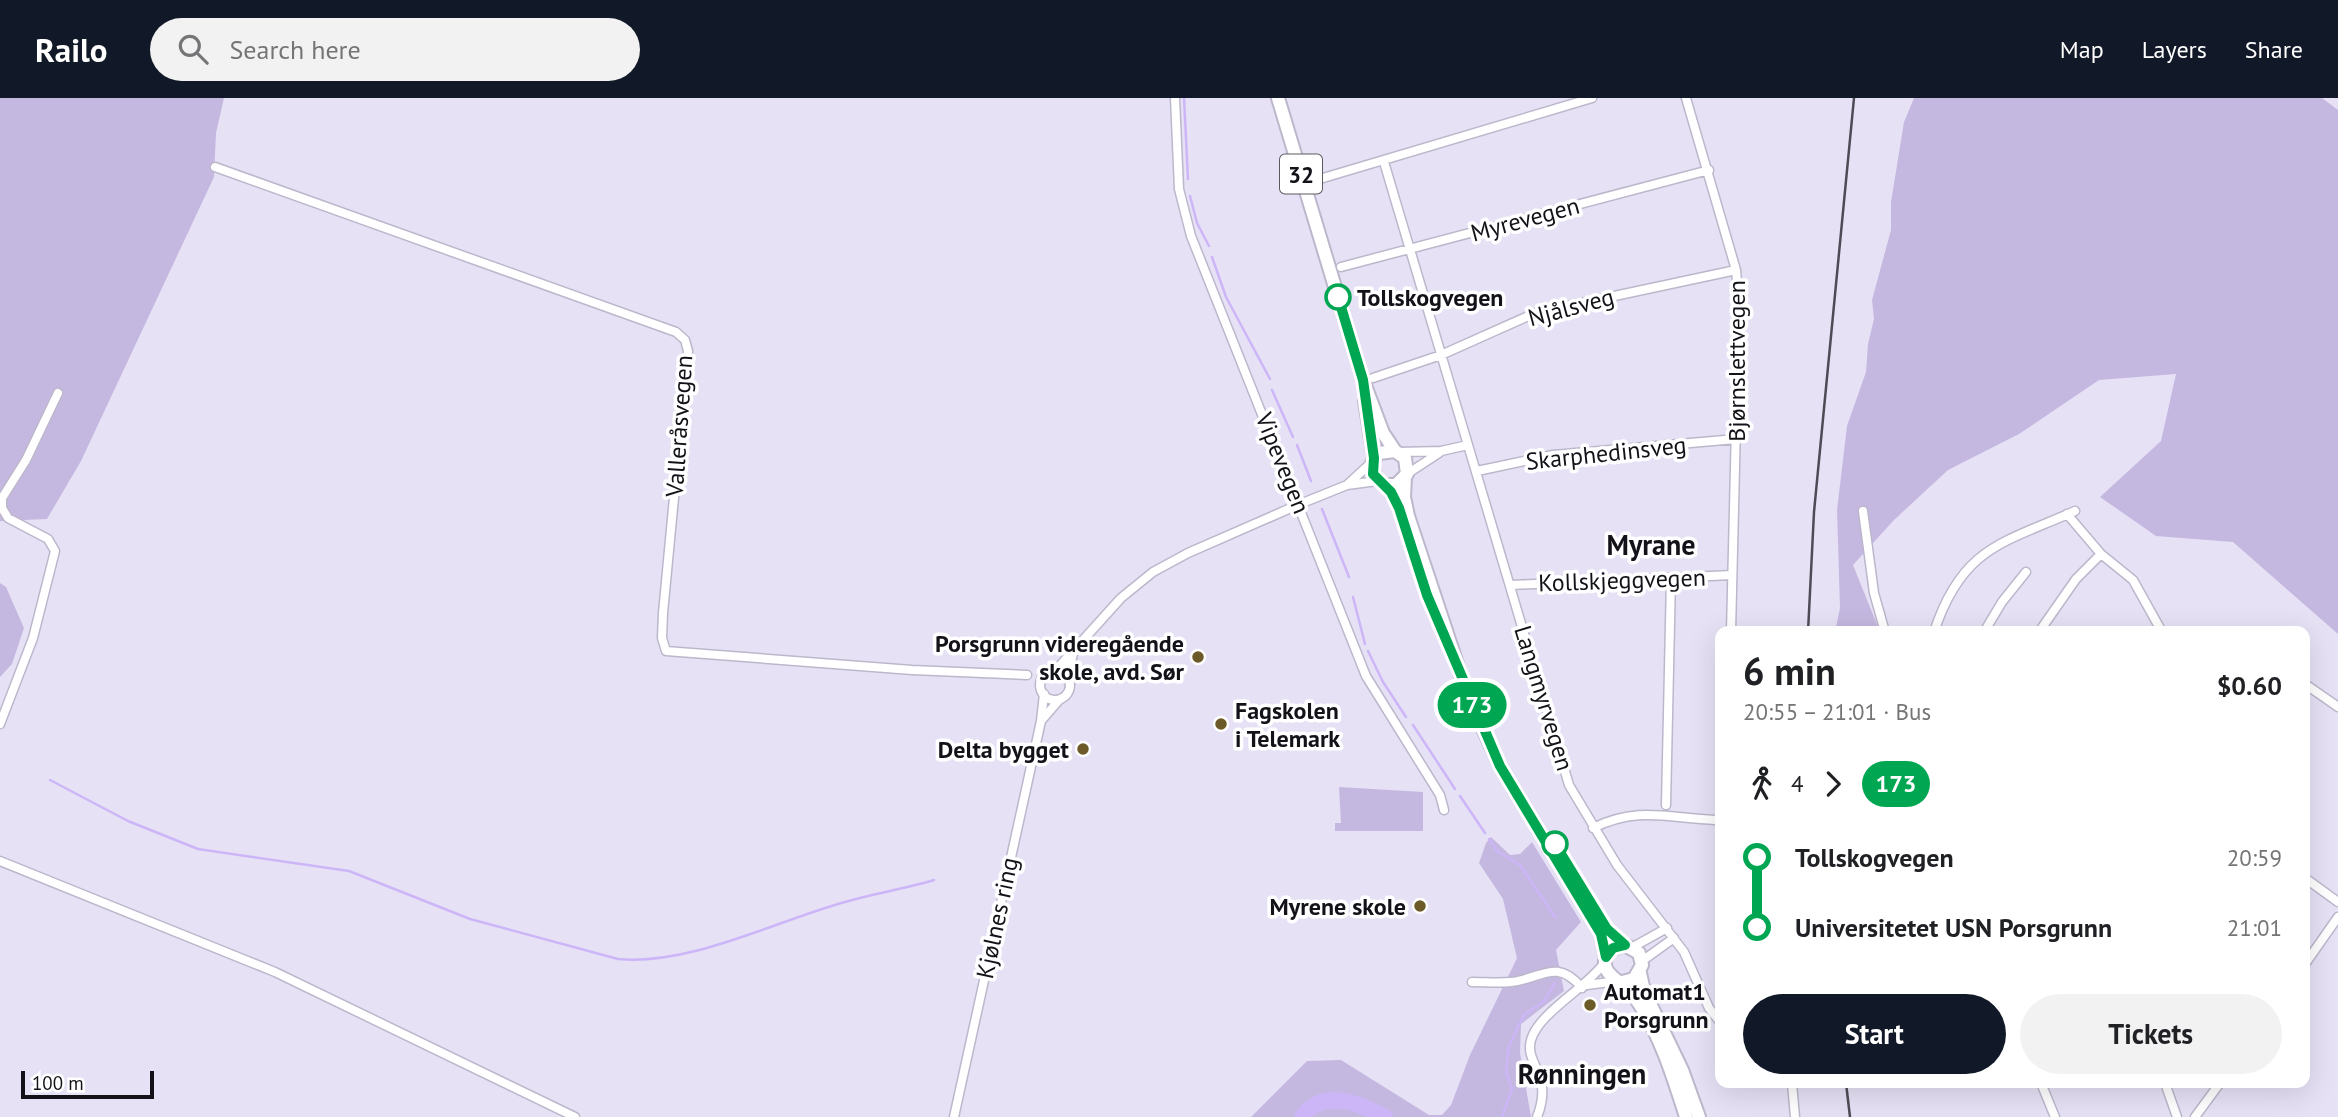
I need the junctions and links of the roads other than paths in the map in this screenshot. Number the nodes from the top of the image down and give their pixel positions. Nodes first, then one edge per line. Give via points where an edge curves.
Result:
1 (1175, 98) edge
2 (1278, 98) edge
3 (1592, 98) edge
4 (1686, 98) edge
5 (1384, 162) junction
6 (215, 167) dead end
7 (1709, 170) junction
8 (1313, 181) dead end
9 (1409, 250) junction
10 (1340, 267) dead end
11 (1737, 270) junction
12 (1441, 355) junction
13 (1368, 379) junction
14 (58, 393) dead end
15 (1736, 439) junction
16 (1468, 445) junction
17 (1397, 452) junction
18 (1441, 452) junction
19 (1373, 460) junction
20 (1477, 471) junction
21 (1406, 475) junction
22 (1381, 483) junction
23 (1347, 485) junction
24 (1300, 504) junction
25 (1863, 511) dead end
26 (2101, 554) junction
27 (2026, 572) dead end
28 (1732, 575) junction
29 (1671, 578) junction
30 (1511, 585) junction
31 (1731, 626) edge
32 (1883, 626) edge
33 (1937, 626) edge
34 (1988, 626) edge
35 (2043, 626) edge
36 (2159, 626) edge
37 (1447, 639) junction
38 (1073, 654) junction
39 (1056, 670) junction
40 (1027, 675) dead end
41 (1067, 677) junction
42 (2310, 687) edge
43 (1044, 694) junction
44 (1061, 699) junction
45 (2338, 707) edge
46 (1041, 720) junction
47 (0, 724) edge
48 (1488, 737) junction
49 (1666, 805) dead end
50 (1444, 810) dead end
51 (1715, 820) edge
52 (1593, 828) junction
53 (0, 861) edge
54 (2310, 882) edge
55 (2338, 902) edge
56 (2338, 917) edge
57 (1667, 928) junction
58 (1674, 938) junction
59 (1629, 946) junction
60 (2310, 957) edge
61 (1605, 960) junction
62 (1641, 967) junction
63 (1472, 982) dead end
64 (1619, 982) junction
65 (1584, 987) junction
66 (1715, 1016) edge
67 (1793, 1088) edge
68 (2043, 1088) edge
69 (2167, 1088) edge
70 (2216, 1088) edge
71 (575, 1117) edge
72 (954, 1117) edge
73 (1537, 1117) edge
74 (1686, 1117) edge
75 (1699, 1117) edge
76 (1796, 1117) edge
77 (2055, 1117) edge
78 (2177, 1117) edge
79 (2195, 1117) edge

1 - 24 street, Vipevegen via 1177,175 1186,222
2 - 13 main road, 32
3 - 5 street
4 - 7 street, Bjørnslettvegen
5 - 8 street
5 - 9 street, Langmyrvegen
6 - 40 street, Valleråsvegen via 676,332 685,340 688,351 663,613 666,651
7 - 9 street, Myrevegen
7 - 11 street, Bjørnslettvegen
9 - 10 street, Myrevegen
9 - 12 street, Langmyrvegen
11 - 12 street, Njålsveg via 1535,313
11 - 15 street, Bjørnslettvegen
12 - 13 street, Njålsveg
12 - 16 street, Langmyrvegen
13 - 17 main road, 32 via 1383,433
13 - 19 main road, 32
14 - 47 street via 2,498 8,518 48,539 55,551 33,638
15 - 20 street, Skarphedinsveg via 1553,456
15 - 28 street, Bjørnslettvegen
16 - 18 street
16 - 20 street, Langmyrvegen
17 - 18 street
17 - 19 main road via 1383,451
17 - 21 main road, 32 via 1407,462
18 - 21 street
19 - 22 main road, 32 via 1371,470
19 - 23 street
20 - 30 street, Langmyrvegen
21 - 22 main road via 1396,485
21 - 37 main road, 32 via 1405,506
22 - 23 street
22 - 37 main road, 32 via 1399,508 1427,595
23 - 24 street
24 - 38 street via 1153,572 1122,598
24 - 50 street, Vipevegen via 1366,676 1440,795
25 - 32 street
26 - 33 street via 2071,513 2009,538 1984,553 1956,583
26 - 35 street via 2076,579
26 - 36 street via 2133,580
27 - 34 street
28 - 29 street, Kollskjeggvegen
28 - 31 street, Bjørnslettvegen
29 - 30 street, Kollskjeggvegen
29 - 49 street
30 - 52 street, Langmyrvegen via 1569,785
37 - 48 main road, 32
38 - 39 street
38 - 41 street
39 - 41 street
39 - 43 street via 1042,678
41 - 44 street via 1069,689
42 - 45 street
43 - 44 street
43 - 46 street, Kjølnes ring
44 - 46 street
46 - 72 street, Kjølnes ring
48 - 59 main road, 32 via 1599,917 1612,935
48 - 61 main road, 32 via 1500,766 1601,934
51 - 52 street via 1632,814
52 - 57 street, Langmyrvegen
53 - 71 street via 275,972
54 - 55 street
56 - 60 street
57 - 58 street, Langmyrvegen
57 - 59 street
58 - 62 street
58 - 66 street, Langmyrvegen
59 - 61 main road via 1613,948
59 - 62 main road, 32
61 - 64 main road, 32 via 1608,974
61 - 65 street
62 - 64 main road via 1630,981
62 - 75 main road, 32 via 1644,991 1678,1060
63 - 65 street via 1512,982 1549,971
64 - 65 street
64 - 74 main road, 32 via 1649,1023
65 - 73 street via 1531,1037 1530,1052 1544,1093
67 - 76 street
68 - 77 street
69 - 78 street
70 - 79 street

